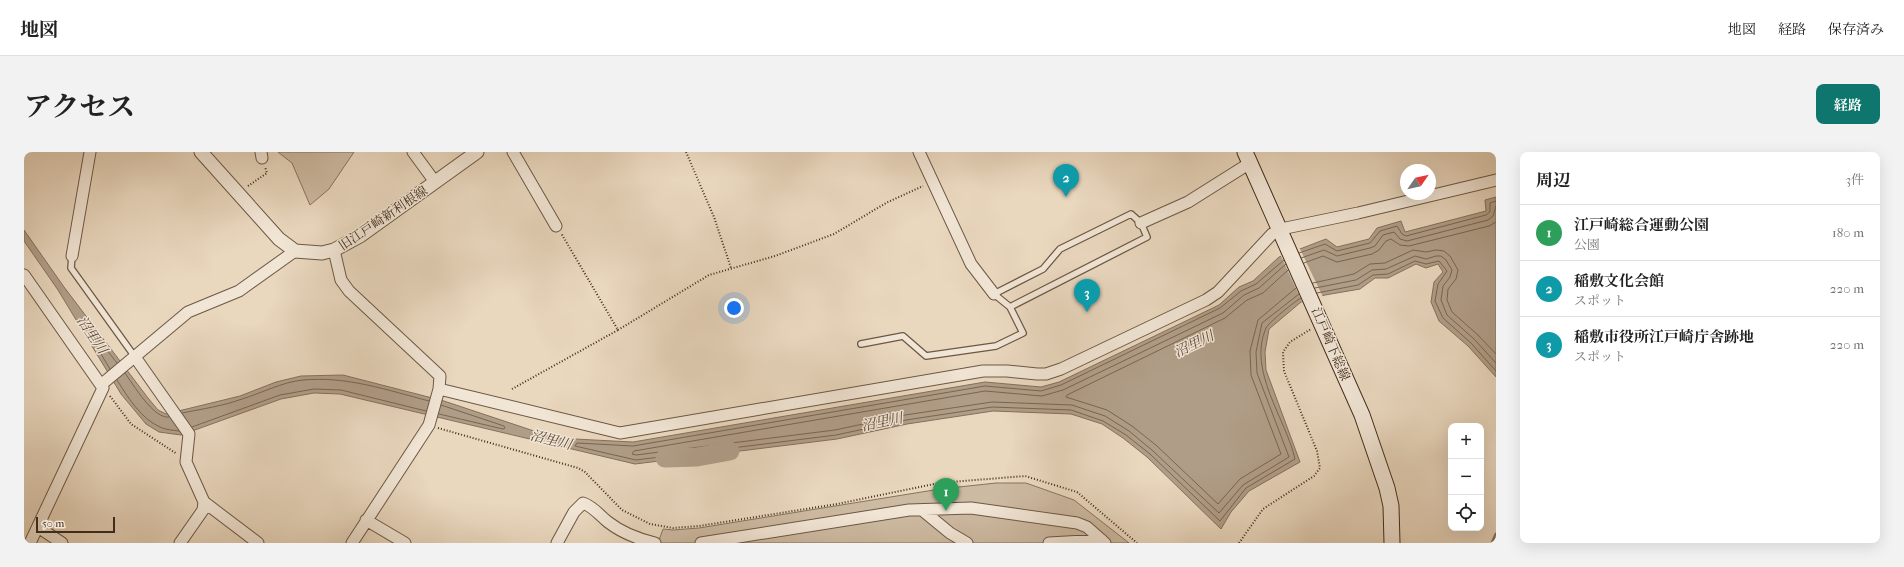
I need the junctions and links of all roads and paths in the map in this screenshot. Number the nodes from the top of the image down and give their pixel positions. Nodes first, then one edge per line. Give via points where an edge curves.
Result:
1 (90, 152) edge
2 (201, 152) edge
3 (413, 152) edge
4 (477, 152) edge
5 (513, 152) edge
6 (686, 152) edge
7 (919, 152) edge
8 (262, 155) edge
9 (1248, 158) edge
10 (1496, 180) edge
11 (933, 181) junction
12 (435, 182) junction
13 (237, 194) junction
14 (1142, 224) junction
15 (556, 226) joint
16 (1282, 233) junction
17 (334, 250) junction
18 (295, 251) junction
19 (72, 256) joint
20 (731, 268) junction
21 (24, 275) edge
22 (994, 294) junction
23 (1010, 307) junction
24 (1322, 322) junction
25 (618, 330) junction
26 (861, 344) dead end
27 (135, 357) junction
28 (102, 386) junction
29 (512, 389) dead end
30 (438, 391) junction
31 (429, 423) junction
32 (186, 462) junction
33 (204, 502) junction
34 (922, 510) junction
35 (366, 520) junction
36 (38, 527) junction
37 (1104, 542) edge
38 (30, 543) edge
39 (62, 543) edge
40 (180, 543) edge
41 (258, 543) edge
42 (352, 543) edge
43 (405, 543) edge
44 (557, 543) edge
45 (655, 543) edge
46 (701, 543) edge
47 (967, 543) edge
48 (1049, 543) edge
49 (1137, 543) edge
50 (1239, 543) edge
51 (1392, 543) edge

1 - 19 street
2 - 13 street
3 - 12 street
4 - 12 street, 旧江戸崎新利根線
5 - 15 street
6 - 20 path via 714,217
7 - 11 street
8 - 13 path via 267,173
9 - 14 street via 1188,202
9 - 16 main road, 江戸崎下総線
10 - 16 street
11 - 20 path via 886,203 834,234 775,256
11 - 22 street via 971,264
12 - 17 street, 旧江戸崎新利根線 via 360,236
13 - 18 street via 274,234
14 - 22 lane via 1131,214 1060,248 1043,269
14 - 23 lane via 1147,237
15 - 25 path
16 - 24 main road, 江戸崎下総線
16 - 30 street via 1272,234 1218,292 1206,300 1046,374 983,371 620,433
17 - 18 street, 旧江戸崎新利根線 via 322,253
17 - 30 street via 341,280 349,291 440,376
18 - 27 street via 239,291 188,312
19 - 27 lane via 71,268
20 - 25 path via 709,275
21 - 28 street
22 - 23 lane
23 - 26 lane via 1023,333 996,346 926,356 903,336
24 - 50 path via 1290,342 1283,352 1284,371 1317,451 1320,468 1314,476 1264,509
24 - 51 main road, 江戸崎下総線 via 1362,414 1382,472 1391,506
25 - 29 path
27 - 28 street
27 - 32 street via 189,434
28 - 32 path via 131,424
28 - 36 street
30 - 31 street
31 - 35 street
31 - 49 path via 578,468 622,510 662,527 699,526 838,504 938,483 1025,476 1077,492
32 - 33 street
33 - 40 street via 203,510
33 - 41 street
34 - 37 street via 971,508 1077,523 1087,527
34 - 46 street
34 - 47 street
35 - 42 street
35 - 43 street
36 - 38 street
36 - 39 street
37 - 48 street
44 - 45 street via 574,512 583,503 592,506 608,522 622,531

